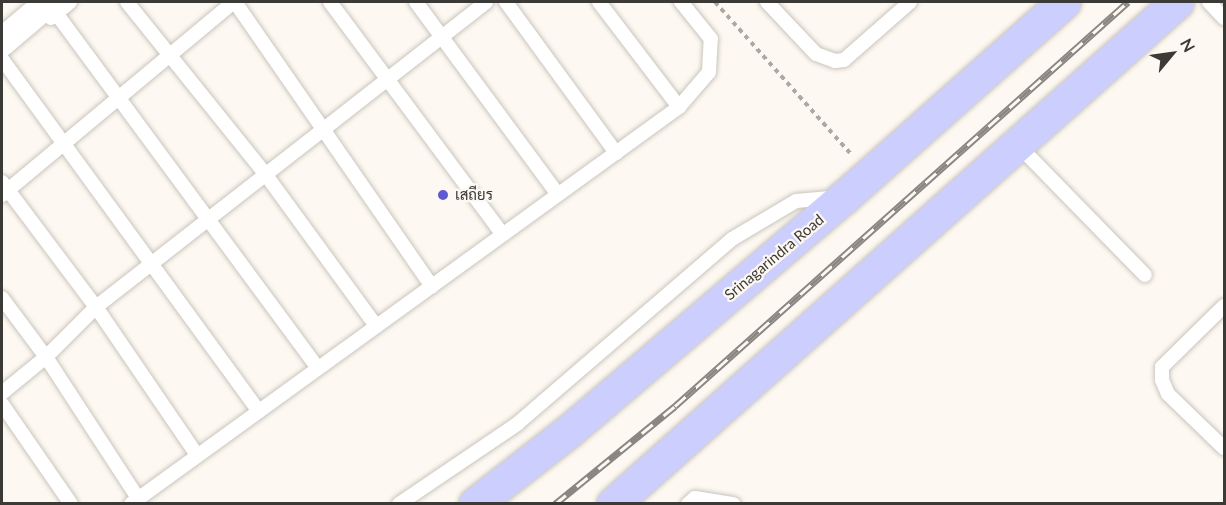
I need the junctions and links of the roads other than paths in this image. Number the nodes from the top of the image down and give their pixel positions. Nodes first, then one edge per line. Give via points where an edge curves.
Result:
1 (70, 2) edge
2 (127, 2) edge
3 (234, 2) edge
4 (330, 2) edge
5 (416, 2) edge
6 (486, 2) edge
7 (506, 2) edge
8 (599, 2) edge
9 (681, 2) edge
10 (767, 2) edge
11 (910, 2) edge
12 (1177, 2) edge
13 (1209, 2) edge
14 (1060, 3) edge
15 (53, 8) edge
16 (1224, 18) edge
17 (440, 37) junction
18 (2, 53) edge
19 (172, 53) junction
20 (389, 77) junction
21 (119, 97) junction
22 (679, 107) junction
23 (321, 130) junction
24 (64, 142) junction
25 (1017, 144) junction
26 (616, 153) junction
27 (266, 175) junction
28 (3, 189) edge
29 (557, 193) junction
30 (844, 197) junction
31 (210, 218) junction
32 (502, 234) junction
33 (150, 265) junction
34 (1145, 275) dead end
35 (432, 287) junction
36 (2, 298) edge
37 (1224, 306) edge
38 (96, 307) junction
39 (376, 326) junction
40 (46, 357) junction
41 (318, 368) junction
42 (2, 393) edge
43 (2, 404) edge
44 (259, 411) junction
45 (1224, 448) edge
46 (197, 455) junction
47 (622, 500) edge
48 (134, 501) edge
49 (71, 504) edge
50 (399, 504) edge
51 (476, 504) edge
52 (688, 504) edge
53 (734, 504) edge

1 - 15 lane
2 - 19 lane
3 - 19 lane
3 - 23 lane
4 - 20 lane
5 - 17 lane
6 - 17 lane
7 - 26 lane
8 - 22 lane
9 - 22 lane via 711,39 709,72
10 - 11 lane via 816,54 835,61 844,60
12 - 25 main road
13 - 16 lane
14 - 30 main road, Srinagarindra Road
15 - 18 street
15 - 21 lane
17 - 20 lane
17 - 29 lane
18 - 24 lane
19 - 21 lane
19 - 27 lane
20 - 23 lane
20 - 32 lane
21 - 24 lane
21 - 31 lane
22 - 26 lane
23 - 27 lane
23 - 35 lane
24 - 28 lane
24 - 33 lane
25 - 34 lane
25 - 47 main road
26 - 29 lane
27 - 31 lane
27 - 39 lane
28 - 38 lane
29 - 32 lane
30 - 50 lane via 796,201 732,239 518,424
30 - 51 main road, Srinagarindra Road via 570,430
31 - 33 lane
31 - 41 lane
32 - 35 lane
33 - 38 lane
33 - 44 lane
35 - 39 lane
36 - 40 lane
37 - 45 lane via 1162,367 1162,380 1168,394
38 - 40 lane
38 - 46 lane
39 - 41 lane
40 - 42 lane
40 - 48 lane
41 - 44 lane
43 - 49 lane
44 - 46 lane
46 - 48 lane
52 - 53 lane via 695,498

